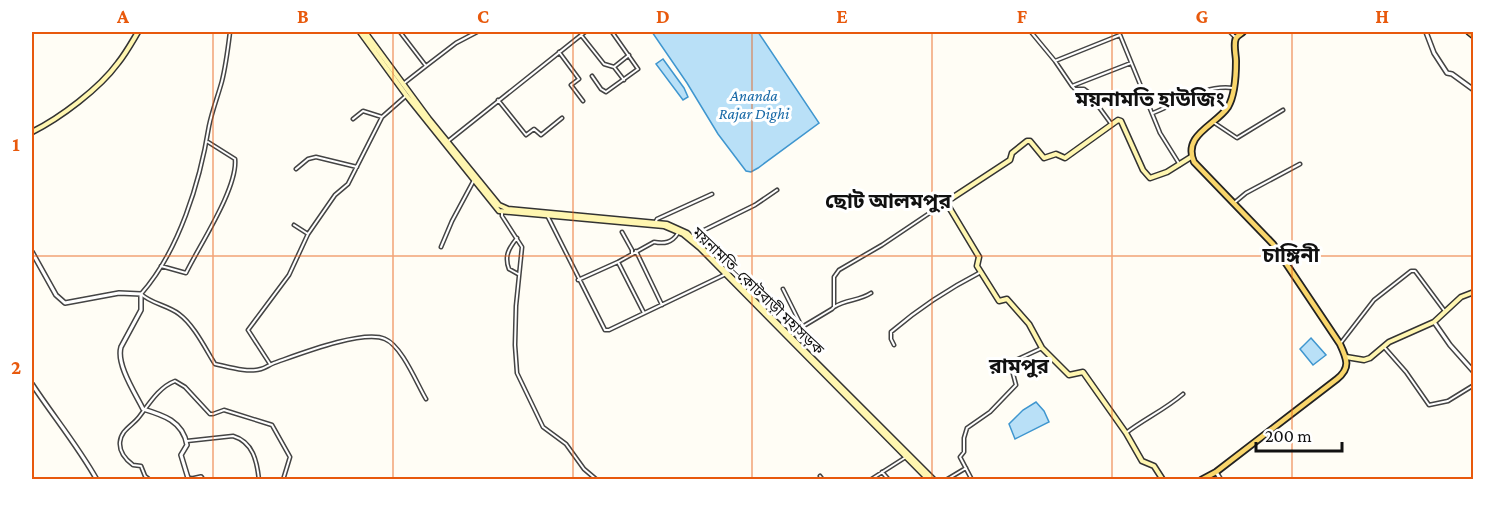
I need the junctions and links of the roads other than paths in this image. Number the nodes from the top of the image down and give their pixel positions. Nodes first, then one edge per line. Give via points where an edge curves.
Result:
1 (138, 32) edge
2 (230, 32) edge
3 (363, 32) edge
4 (400, 32) edge
5 (477, 32) edge
6 (585, 32) edge
7 (612, 32) edge
8 (1032, 32) edge
9 (1230, 32) edge
10 (1243, 32) edge
11 (1426, 32) edge
12 (1469, 32) edge
13 (581, 35) junction
14 (1473, 36) edge
15 (1236, 38) junction
16 (559, 52) junction
17 (628, 55) junction
18 (1055, 61) junction
19 (1132, 63) junction
20 (426, 66) junction
21 (614, 67) junction
22 (592, 76) dead end
23 (624, 80) junction
24 (403, 84) junction
25 (1072, 86) junction
26 (1233, 88) junction
27 (1473, 90) edge
28 (408, 94) junction
29 (498, 100) junction
30 (583, 101) dead end
31 (1283, 110) dead end
32 (1153, 113) junction
33 (382, 117) junction
34 (562, 118) dead end
35 (353, 119) dead end
36 (1213, 122) junction
37 (1112, 125) junction
38 (32, 132) edge
39 (208, 142) junction
40 (447, 142) junction
41 (1191, 157) junction
42 (1300, 164) dead end
43 (1180, 165) junction
44 (357, 167) junction
45 (296, 169) dead end
46 (474, 180) junction
47 (777, 190) dead end
48 (712, 194) dead end
49 (946, 202) junction
50 (1234, 203) junction
51 (502, 210) junction
52 (548, 214) junction
53 (654, 224) junction
54 (294, 225) dead end
55 (679, 231) junction
56 (622, 232) dead end
57 (308, 234) junction
58 (692, 236) junction
59 (517, 237) junction
60 (441, 247) dead end
61 (636, 251) junction
62 (32, 252) edge
63 (632, 254) junction
64 (618, 262) junction
65 (161, 266) junction
66 (981, 272) junction
67 (727, 273) junction
68 (519, 274) junction
69 (578, 280) junction
70 (783, 289) dead end
71 (1473, 292) edge
72 (871, 293) dead end
73 (141, 294) junction
74 (662, 305) junction
75 (834, 306) junction
76 (1445, 311) junction
77 (644, 313) junction
78 (1434, 322) junction
79 (802, 327) junction
80 (792, 336) junction
81 (1340, 344) junction
82 (894, 345) dead end
83 (1384, 347) junction
84 (1042, 348) junction
85 (1346, 357) junction
86 (270, 364) junction
87 (1473, 372) edge
88 (32, 384) edge
89 (1473, 385) edge
90 (1183, 394) dead end
91 (426, 399) dead end
92 (143, 409) junction
93 (1126, 433) junction
94 (187, 441) junction
95 (907, 456) junction
96 (966, 468) junction
97 (882, 472) junction
98 (1216, 472) junction
99 (97, 480) edge
100 (150, 480) edge
101 (203, 480) edge
102 (259, 480) edge
103 (283, 480) edge
104 (597, 480) edge
105 (870, 480) edge
106 (889, 480) edge
107 (932, 480) edge
108 (946, 480) edge
109 (972, 480) edge
110 (1163, 480) edge
111 (1201, 480) edge
112 (1221, 480) edge

1 - 38 main road via 118,64 93,89
2 - 39 street
3 - 24 main road
3 - 28 main road
4 - 20 street
5 - 20 street
6 - 13 street
7 - 17 street
8 - 18 street
9 - 15 street
10 - 15 main road
11 - 27 street via 1447,73
12 - 14 highway
13 - 16 street
13 - 21 street via 604,64
15 - 26 main road
16 - 29 street
16 - 30 street via 579,79 571,86
17 - 21 street
17 - 23 street via 638,69
18 - 19 street via 1120,35
18 - 25 street
19 - 25 street
19 - 32 street
20 - 24 street
21 - 23 street
22 - 23 street via 606,92
24 - 28 main road
25 - 37 street via 1083,88
26 - 32 street via 1211,88
26 - 36 main road via 1228,106
28 - 33 street
28 - 40 main road
28 - 46 main road
29 - 34 street via 526,135 534,129 541,135
29 - 40 street
31 - 36 street via 1237,138
32 - 43 street via 1162,137
33 - 35 street via 363,111
33 - 44 street
36 - 41 main road via 1194,139
37 - 43 main road via 1121,121 1150,178
37 - 49 main road via 1065,158 1056,154 1044,158 1027,141 1012,153 1010,160
39 - 65 street via 189,205
39 - 65 street via 235,159 228,191 186,273
40 - 51 main road
41 - 43 main road
41 - 50 main road
42 - 50 street
44 - 45 street via 316,157
44 - 57 street
46 - 51 main road via 496,208
46 - 60 street
47 - 58 street
48 - 53 street via 657,219
49 - 66 main road via 979,257 977,266
49 - 75 street via 839,270 834,277
50 - 81 main road via 1273,244
51 - 52 main road, ময়নামতি–কোটবাড়ী মহাসড়ক
51 - 59 street
52 - 53 main road, ময়নামতি–কোটবাড়ী মহাসড়ক
52 - 69 street
53 - 55 main road, ময়নামতি–কোটবাড়ী মহাসড়ক
53 - 58 main road, ময়নামতি–কোটবাড়ী মহাসড়ক via 674,226
54 - 57 street
55 - 61 street via 672,241 655,241
55 - 67 main road, ময়নামতি–কোটবাড়ী মহাসড়ক
56 - 63 street
57 - 86 street via 289,275 248,330
58 - 67 main road, ময়নামতি–কোটবাড়ী মহাসড়ক
59 - 68 street via 522,247
59 - 68 street via 509,248 507,262 509,269
61 - 63 street
61 - 74 street
62 - 73 street via 56,295 65,303 119,293
63 - 64 street
64 - 69 street
64 - 77 street
65 - 73 street
66 - 82 street via 909,316 891,333
66 - 84 main road via 999,301 1007,299 1025,319
67 - 74 street
67 - 80 main road, ময়নামতি–কোটবাড়ী মহাসড়ক
67 - 95 main road, ময়নামতি–কোটবাড়ী মহাসড়ক
68 - 104 street via 514,345 517,373 543,428 566,444
69 - 77 street via 605,330
70 - 79 street
71 - 76 main road
72 - 75 street
73 - 86 street via 148,301 178,313 215,364 260,370
73 - 92 street via 141,310 119,354
74 - 77 street
75 - 79 street
76 - 78 main road
76 - 81 street via 1411,271 1374,300
78 - 83 main road via 1394,338
78 - 87 street
79 - 80 street
80 - 107 main road, ময়নামতি–কোটবাড়ী মহাসড়ক
81 - 85 main road
83 - 85 main road via 1367,359
83 - 89 street via 1429,405 1448,401
84 - 93 main road via 1070,375 1083,372
84 - 96 street via 1016,360 1012,370 1016,385 968,428 960,457
85 - 98 main road via 1346,369 1341,376
86 - 91 street via 338,342 368,337 386,339 403,357
88 - 99 street
90 - 93 street
92 - 94 street via 173,420
92 - 100 street via 122,433 120,444 122,454 133,465 141,466
92 - 103 street via 175,381 210,414 224,410 269,423 290,457
93 - 110 main road via 1142,461 1154,466
94 - 101 street via 181,455 188,478
94 - 102 street via 238,437 254,454
95 - 97 street
95 - 107 main road, ময়নামতি–কোটবাড়ী মহাসড়ক
96 - 108 street
96 - 109 street
97 - 105 street
97 - 106 street
98 - 111 main road
98 - 112 street

